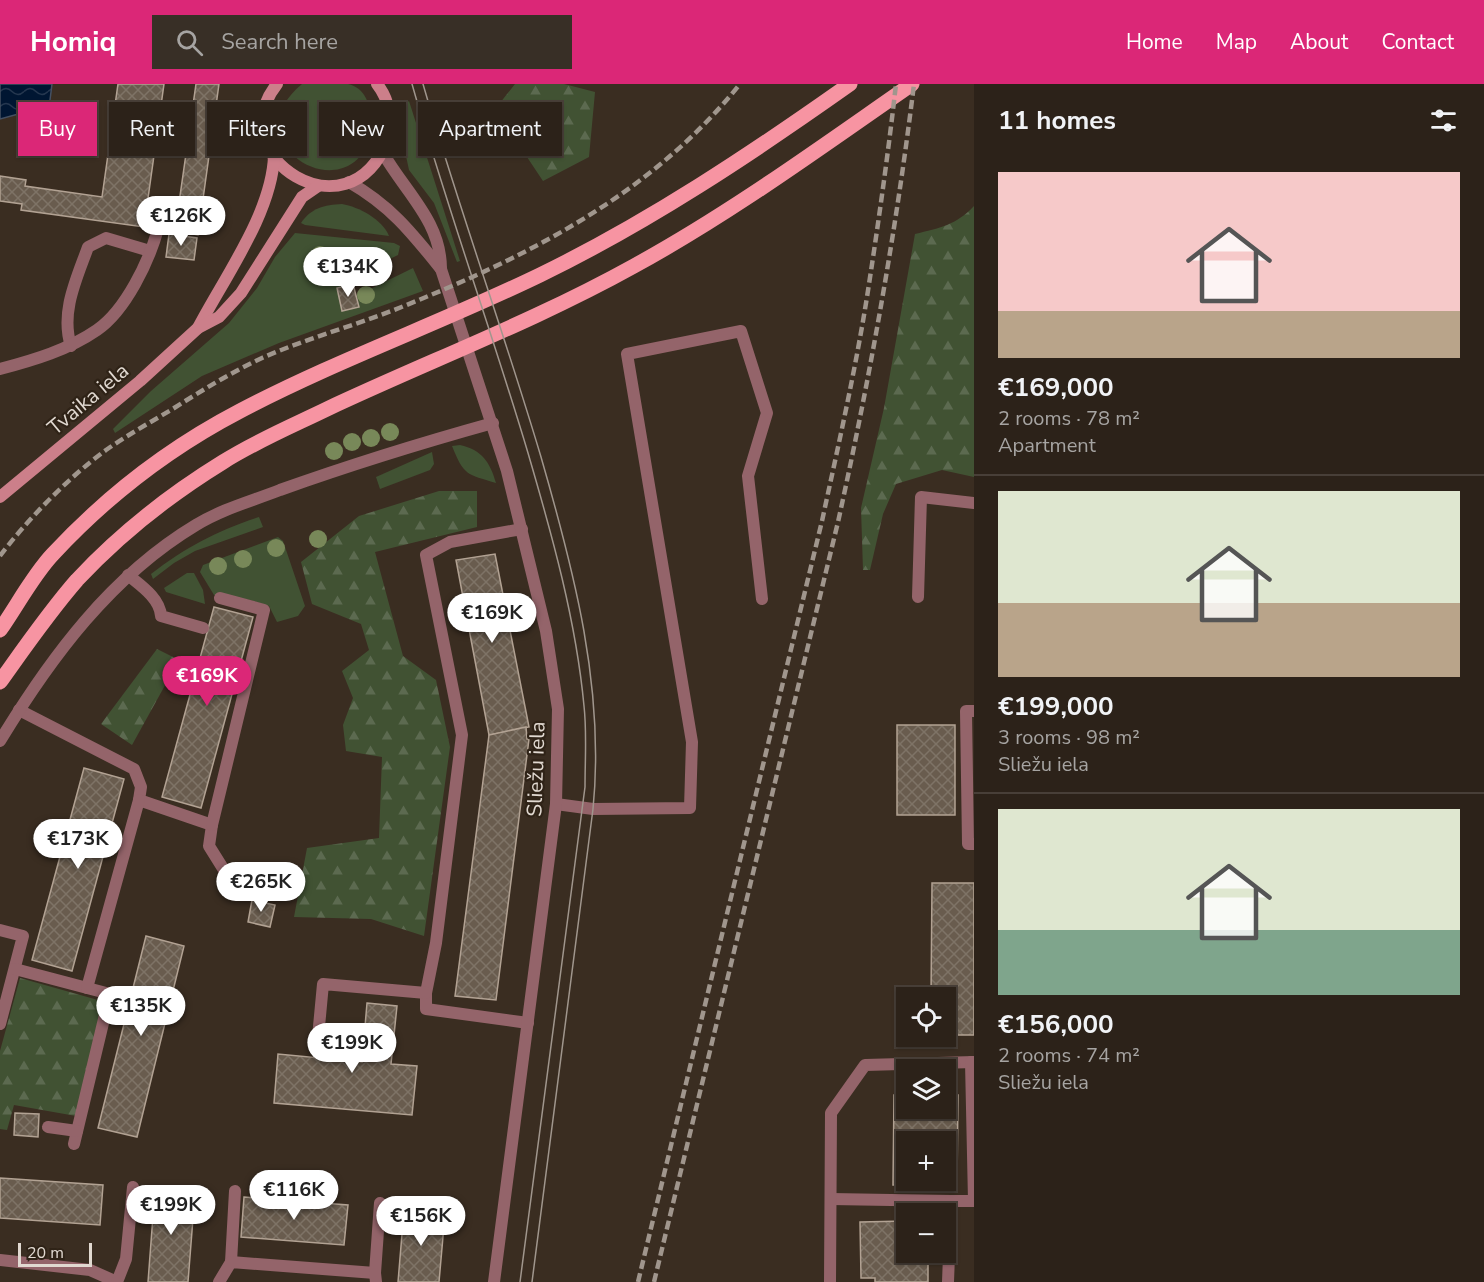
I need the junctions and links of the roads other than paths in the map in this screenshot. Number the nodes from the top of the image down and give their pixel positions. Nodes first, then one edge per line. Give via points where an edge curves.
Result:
1 (277, 84) edge
2 (850, 84) edge
3 (912, 84) edge
4 (382, 86) edge
5 (267, 102) edge
6 (387, 102) edge
7 (274, 156) joint
8 (381, 156) edge
9 (385, 156) edge
10 (349, 182) junction
11 (318, 186) junction
12 (158, 229) dead end
13 (150, 251) junction
14 (441, 269) junction
15 (198, 328) junction
16 (71, 346) junction
17 (0, 369) edge
18 (493, 423) junction
19 (0, 497) edge
20 (974, 503) edge
21 (522, 529) junction
22 (128, 575) junction
23 (918, 597) dead end
24 (220, 598) dead end
25 (762, 599) dead end
26 (202, 628) dead end
27 (0, 630) edge
28 (0, 682) edge
29 (19, 710) junction
30 (974, 711) edge
31 (0, 741) edge
32 (139, 800) junction
33 (556, 804) junction
34 (212, 825) junction
35 (974, 844) edge
36 (260, 874) dead end
37 (0, 930) edge
38 (15, 969) junction
39 (87, 988) junction
40 (426, 993) junction
41 (528, 1023) junction
42 (0, 1024) edge
43 (318, 1037) dead end
44 (973, 1062) edge
45 (48, 1127) dead end
46 (77, 1131) junction
47 (74, 1144) dead end
48 (133, 1187) dead end
49 (235, 1191) dead end
50 (831, 1199) junction
51 (951, 1201) junction
52 (380, 1203) dead end
53 (0, 1260) edge
54 (231, 1262) junction
55 (376, 1277) edge
56 (117, 1282) edge
57 (219, 1282) edge
58 (494, 1282) edge
59 (830, 1282) edge
60 (948, 1282) edge

1 - 5 street, Tvaika iela
2 - 27 main road via 684,196 612,237 539,275 301,380 185,444 106,503 51,556
3 - 28 main road via 742,200 633,267 224,461 125,535 78,580
4 - 6 street
7 - 11 street, Tvaika iela via 298,179
7 - 15 street, Tvaika iela via 273,175 249,236
8 - 10 street via 373,167
9 - 14 street, Sliežu iela via 438,238
10 - 11 street
10 - 14 street, Sliežu iela via 408,227
11 - 15 street, Tvaika iela via 302,197 241,293 219,317
12 - 13 street
13 - 16 street via 134,287 115,311 100,328
13 - 16 street via 106,238 88,247 71,294 66,330
14 - 18 street, Sliežu iela
15 - 19 street, Tvaika iela
16 - 17 street
18 - 21 street, Sliežu iela
18 - 22 street via 317,477 225,511 172,541
20 - 23 street via 921,497
21 - 33 street, Sliežu iela via 546,631 558,709
21 - 40 street via 450,542 426,555 462,735
22 - 26 street via 148,592 161,616
22 - 29 street via 68,640
24 - 34 street via 264,609
25 - 33 street via 748,476 767,413 741,331 627,354 692,742 690,808 593,809
29 - 31 street
29 - 32 street via 134,769 141,787
30 - 35 street via 966,711 968,844
32 - 34 street
32 - 39 street
33 - 41 street, Sliežu iela
34 - 36 street via 209,846 224,870
37 - 38 street via 23,936
38 - 39 street
38 - 42 street
39 - 46 street via 110,994
40 - 41 street via 426,1009
40 - 43 street via 323,984
41 - 58 street, Sliežu iela
44 - 50 street via 866,1065 831,1113
44 - 51 street via 974,1201
45 - 46 street
46 - 47 street
48 - 56 street via 126,1259
49 - 54 street
50 - 51 street
50 - 59 street
51 - 60 street
52 - 55 street
53 - 56 street via 90,1270
54 - 55 street
54 - 57 street

